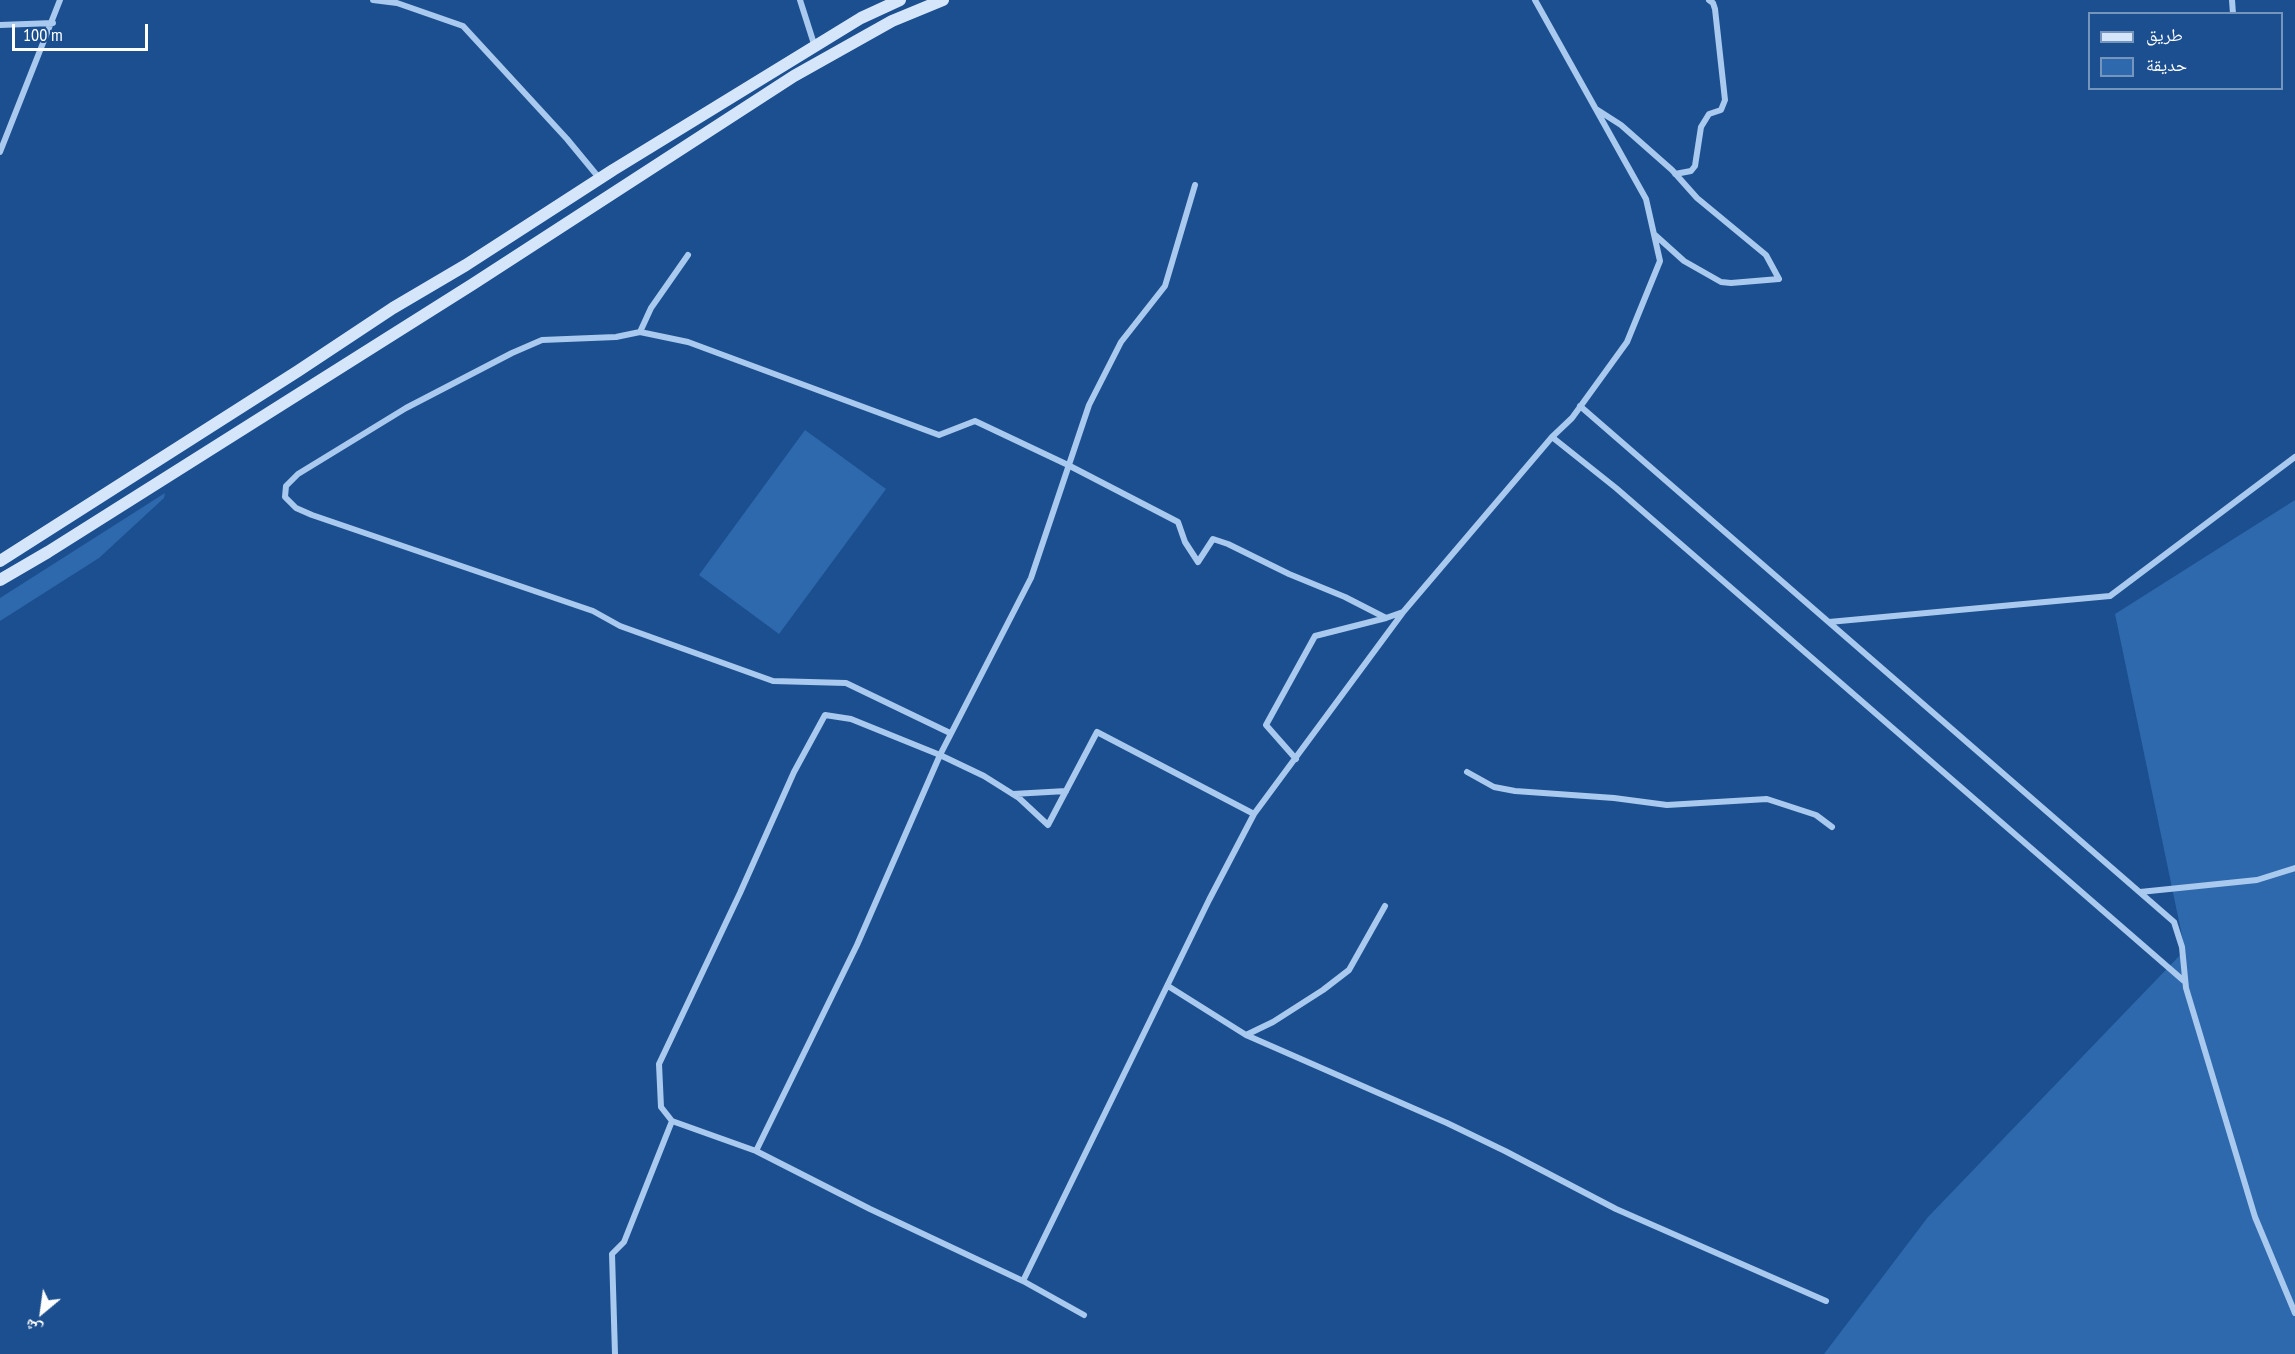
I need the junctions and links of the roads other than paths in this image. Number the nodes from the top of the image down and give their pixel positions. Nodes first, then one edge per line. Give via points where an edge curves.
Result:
1 (60, 0) edge
2 (373, 0) edge
3 (800, 0) edge
4 (900, 0) edge
5 (943, 0) edge
6 (1535, 0) edge
7 (1709, 0) edge
8 (53, 23) junction
9 (0, 25) edge
10 (814, 47) junction
11 (1596, 109) junction
12 (0, 152) edge
13 (613, 170) junction
14 (1675, 174) junction
15 (600, 179) junction
16 (1195, 185) dead end
17 (623, 187) junction
18 (519, 231) junction
19 (1654, 234) junction
20 (531, 247) junction
21 (688, 255) dead end
22 (479, 257) junction
23 (491, 271) junction
24 (640, 332) junction
25 (1580, 406) junction
26 (1552, 437) junction
27 (2295, 457) edge
28 (1068, 465) junction
29 (0, 561) edge
30 (0, 580) edge
31 (1404, 611) junction
32 (1386, 618) junction
33 (1829, 622) junction
34 (950, 733) junction
35 (940, 755) junction
36 (1296, 759) junction
37 (1467, 772) dead end
38 (1066, 791) junction
39 (1012, 794) junction
40 (1254, 814) junction
41 (1832, 827) dead end
42 (2295, 868) edge
43 (2140, 892) junction
44 (1385, 906) dead end
45 (2184, 981) junction
46 (1168, 986) junction
47 (1246, 1035) junction
48 (672, 1121) junction
49 (756, 1151) junction
50 (1023, 1281) junction
51 (1826, 1301) dead end
52 (2295, 1313) edge
53 (1084, 1315) dead end
54 (615, 1354) edge

1 - 8 street
2 - 15 street via 397,3 463,26
3 - 10 street
4 - 10 main road
5 - 17 main road via 892,21 794,76
6 - 11 street
7 - 14 street via 1715,9 1725,100 1721,110 1709,114 1701,127 1695,166 1691,171
8 - 9 street
8 - 12 street
10 - 13 main road
11 - 14 street via 1621,125
11 - 19 street via 1646,199
13 - 15 main road
13 - 17 main road
14 - 19 street via 1697,198 1766,255 1779,279 1721,282 1684,261
15 - 18 main road
16 - 28 street via 1165,286 1121,342 1089,405
17 - 20 main road
18 - 20 main road via 531,237
18 - 22 main road
19 - 25 street via 1660,261 1627,342
20 - 23 main road
21 - 24 street via 651,308
22 - 23 main road via 479,268
22 - 29 main road via 393,308
23 - 30 main road
24 - 28 street via 688,342 939,435 975,421
24 - 34 street via 616,337 542,340 512,353 406,408 298,474 286,486 285,496 304,512 593,611 620,626 772,681 846,683
25 - 26 street
25 - 33 street
26 - 31 street
26 - 45 street via 1616,488
27 - 33 street via 2110,596
28 - 32 street via 1178,522 1185,543 1198,562 1213,539
28 - 34 street via 1031,578
31 - 32 street
31 - 36 street
32 - 36 street via 1315,636 1266,725
33 - 43 street
34 - 35 street
35 - 39 street
35 - 48 street via 851,719 825,715 794,772 660,1064 661,1107
35 - 49 street via 857,945
36 - 40 street
37 - 41 street via 1494,787 1515,791 1667,805 1767,799 1816,815
38 - 39 street
38 - 39 street via 1048,825
38 - 40 street via 1097,732
40 - 46 street
42 - 43 street via 2257,880
43 - 45 street via 2174,922 2182,947
44 - 47 street via 1349,970 1293,1009
45 - 52 street via 2255,1217
46 - 47 street
46 - 50 street
47 - 51 street via 1447,1123 1616,1209
48 - 49 street
48 - 54 street via 624,1242 612,1254
49 - 50 street
50 - 53 street

